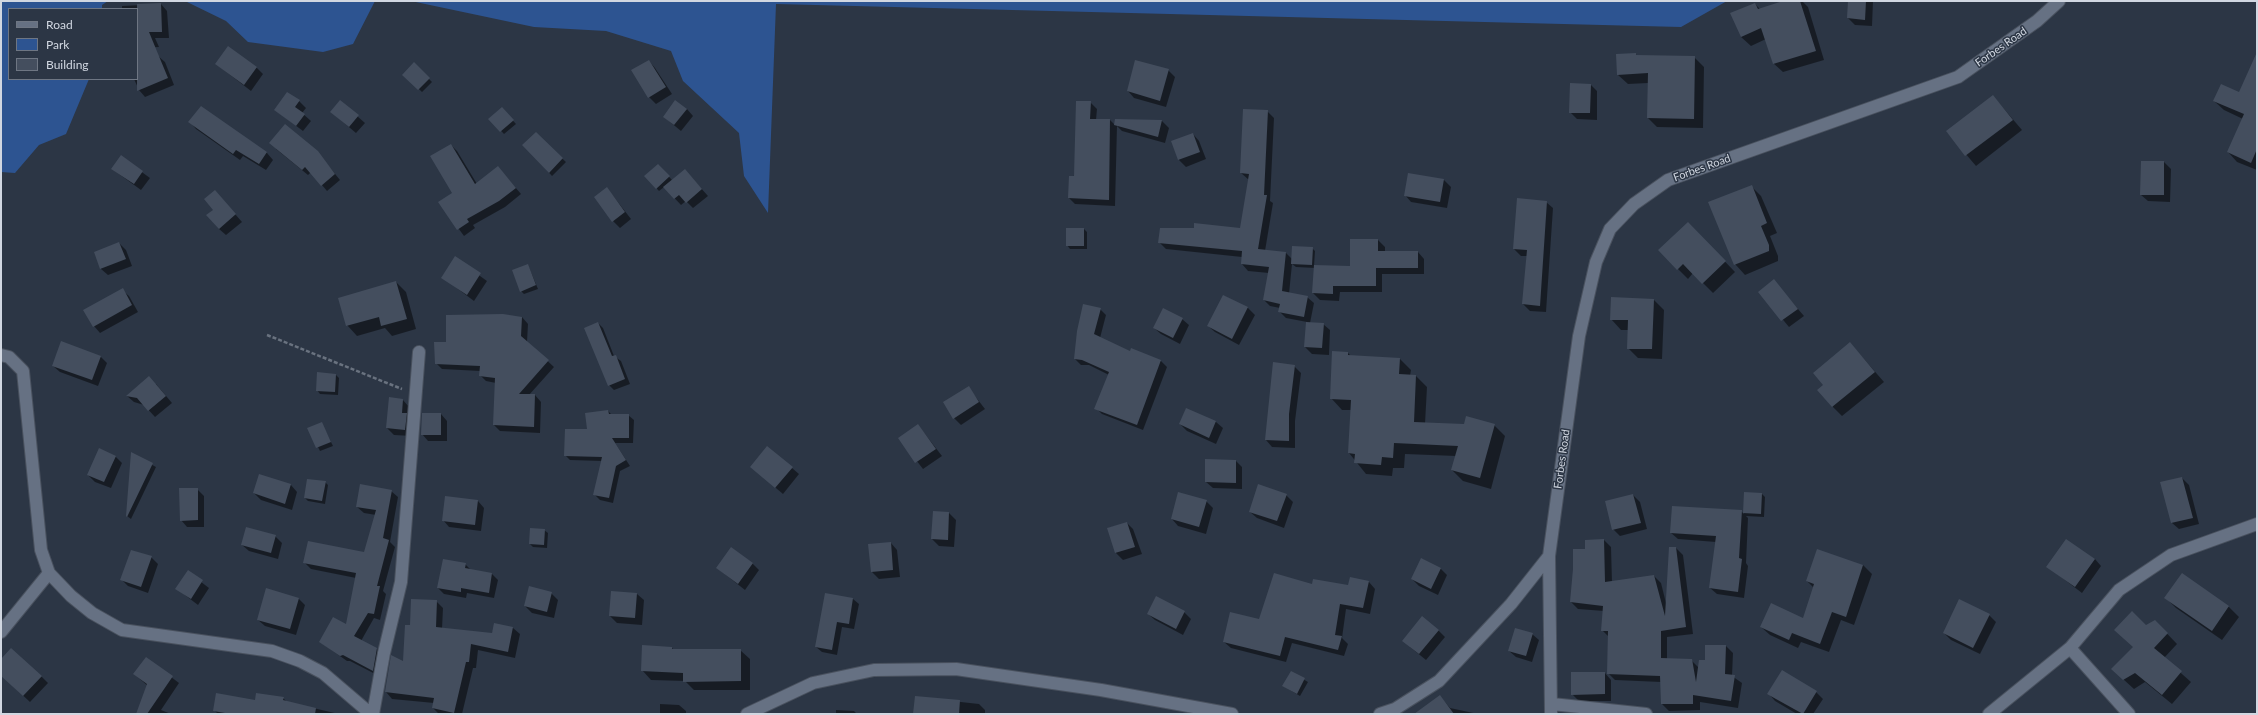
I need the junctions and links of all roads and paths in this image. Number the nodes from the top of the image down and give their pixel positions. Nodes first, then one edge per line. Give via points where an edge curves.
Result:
1 (2059, 1) edge
2 (267, 335) dead end
3 (419, 352) dead end
4 (1, 355) edge
5 (415, 394) junction
6 (2257, 524) edge
7 (1549, 556) junction
8 (49, 573) junction
9 (1, 632) edge
10 (2070, 648) junction
11 (1552, 709) edge
12 (372, 714) edge
13 (747, 714) edge
14 (1232, 714) edge
15 (1380, 714) edge
16 (1646, 714) edge
17 (1989, 714) edge
18 (2129, 714) edge

1 - 7 street, Forbes Road via 2037,21 1958,77 1668,180 1634,204 1610,229 1596,262 1579,336
2 - 5 path
3 - 5 street
4 - 8 street via 9,357 23,371 41,550
5 - 12 street via 401,582
6 - 10 street via 2171,555 2119,590
7 - 11 street, Forbes Road
7 - 15 street via 1511,604 1439,681 1395,709
8 - 9 street
8 - 12 street via 92,613 122,630 272,651 300,660 323,673
10 - 17 street
10 - 18 street
11 - 16 street
13 - 14 street via 813,683 874,670 956,669 1101,690

